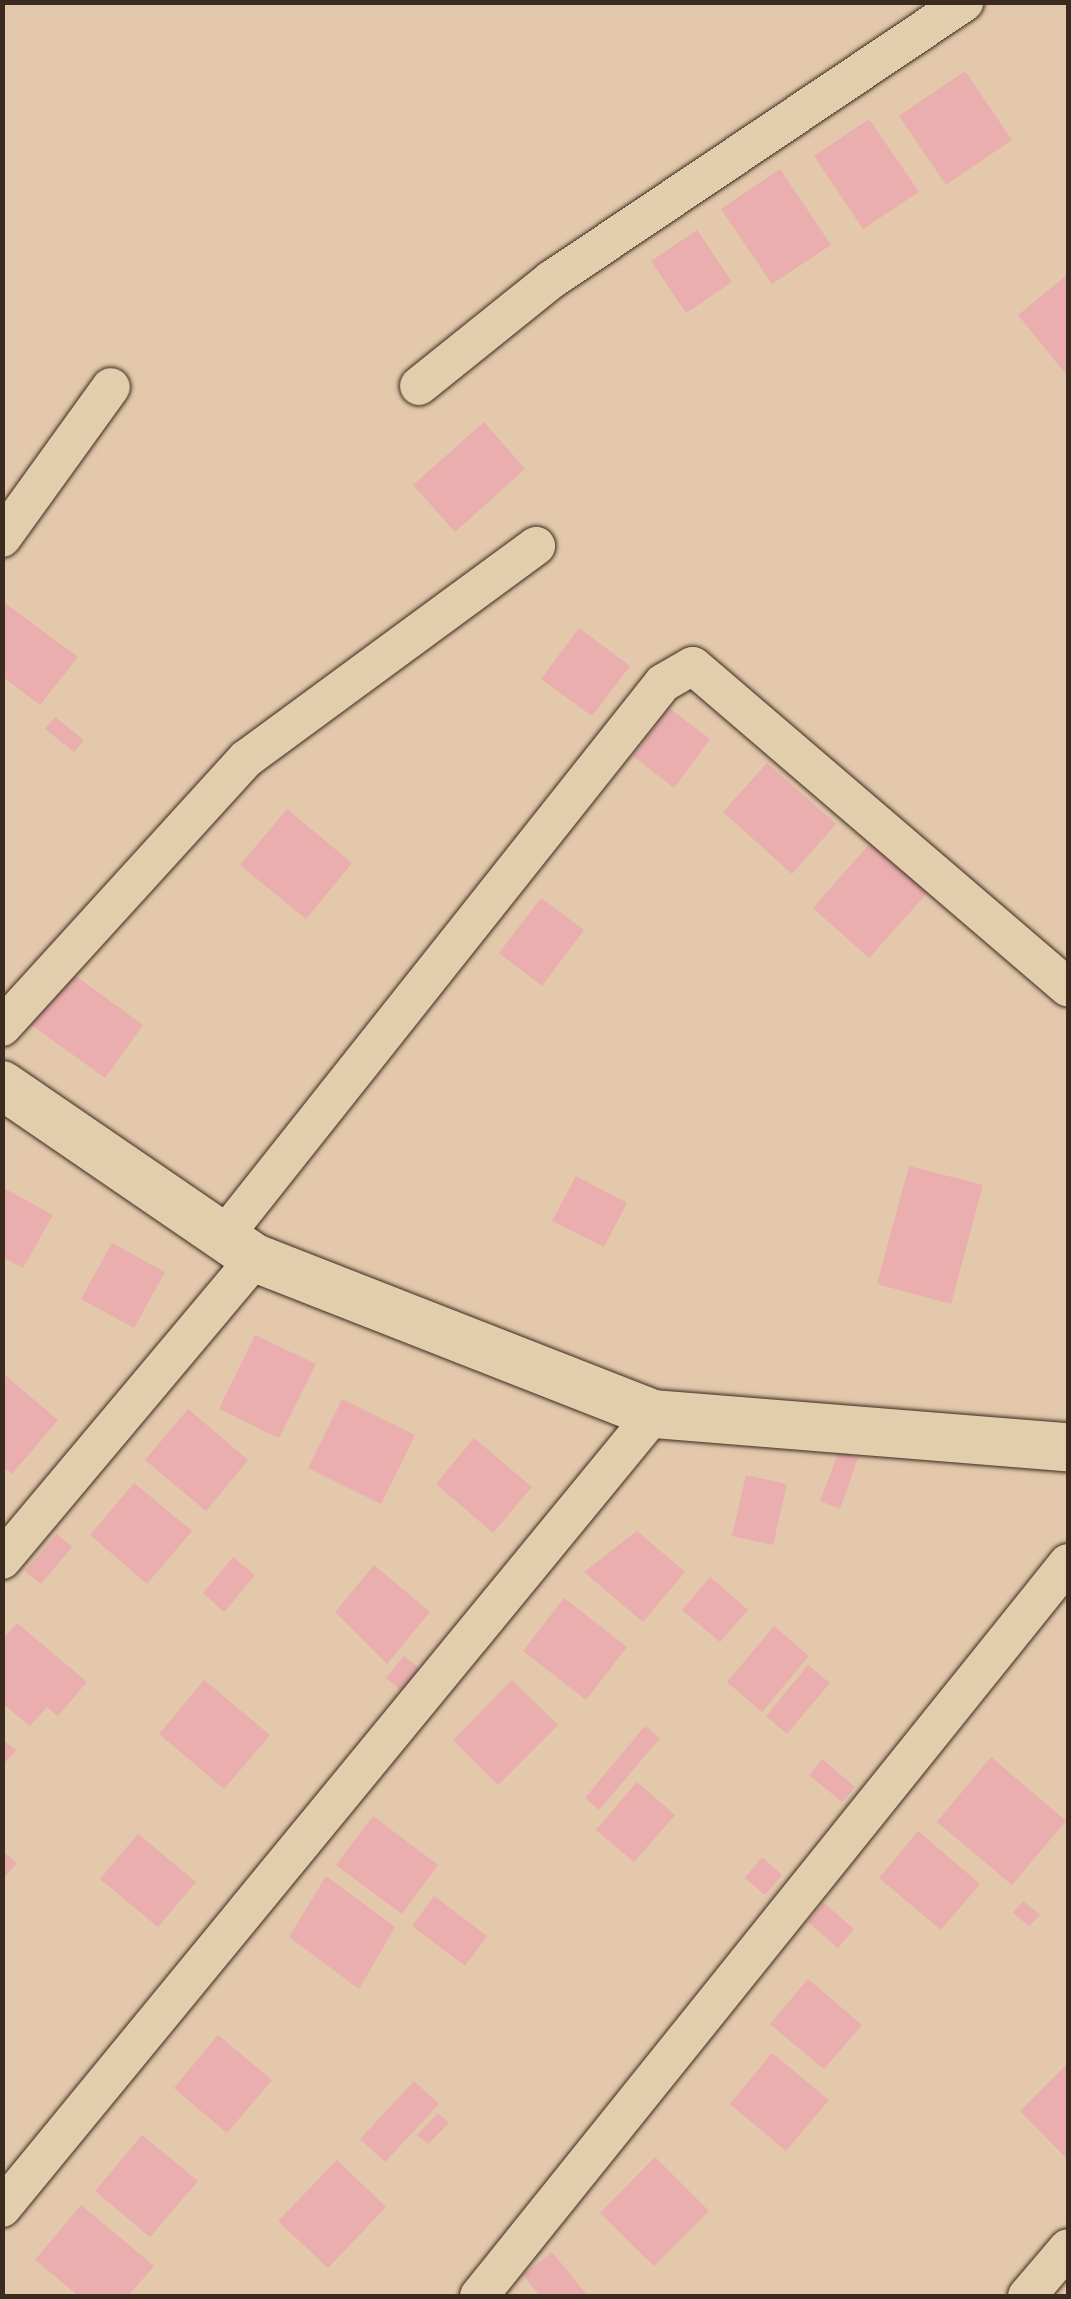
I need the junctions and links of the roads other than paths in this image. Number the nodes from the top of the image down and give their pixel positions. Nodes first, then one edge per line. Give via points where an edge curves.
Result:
1 (964, 2) edge
2 (419, 386) dead end
3 (110, 387) dead end
4 (2, 538) edge
5 (536, 546) dead end
6 (1068, 987) edge
7 (2, 1027) edge
8 (2, 1085) edge
9 (240, 1247) junction
10 (654, 1414) junction
11 (1068, 1448) edge
12 (2, 1560) edge
13 (1068, 1563) edge
14 (2, 2208) edge
15 (1068, 2248) edge
16 (479, 2296) edge
17 (1027, 2296) edge

1 - 2 street via 551,280
3 - 4 street
5 - 7 street via 246,760
6 - 9 street via 693,666 663,684
8 - 9 street
9 - 10 street
9 - 12 street
10 - 11 street
10 - 14 street
13 - 16 street
15 - 17 street

